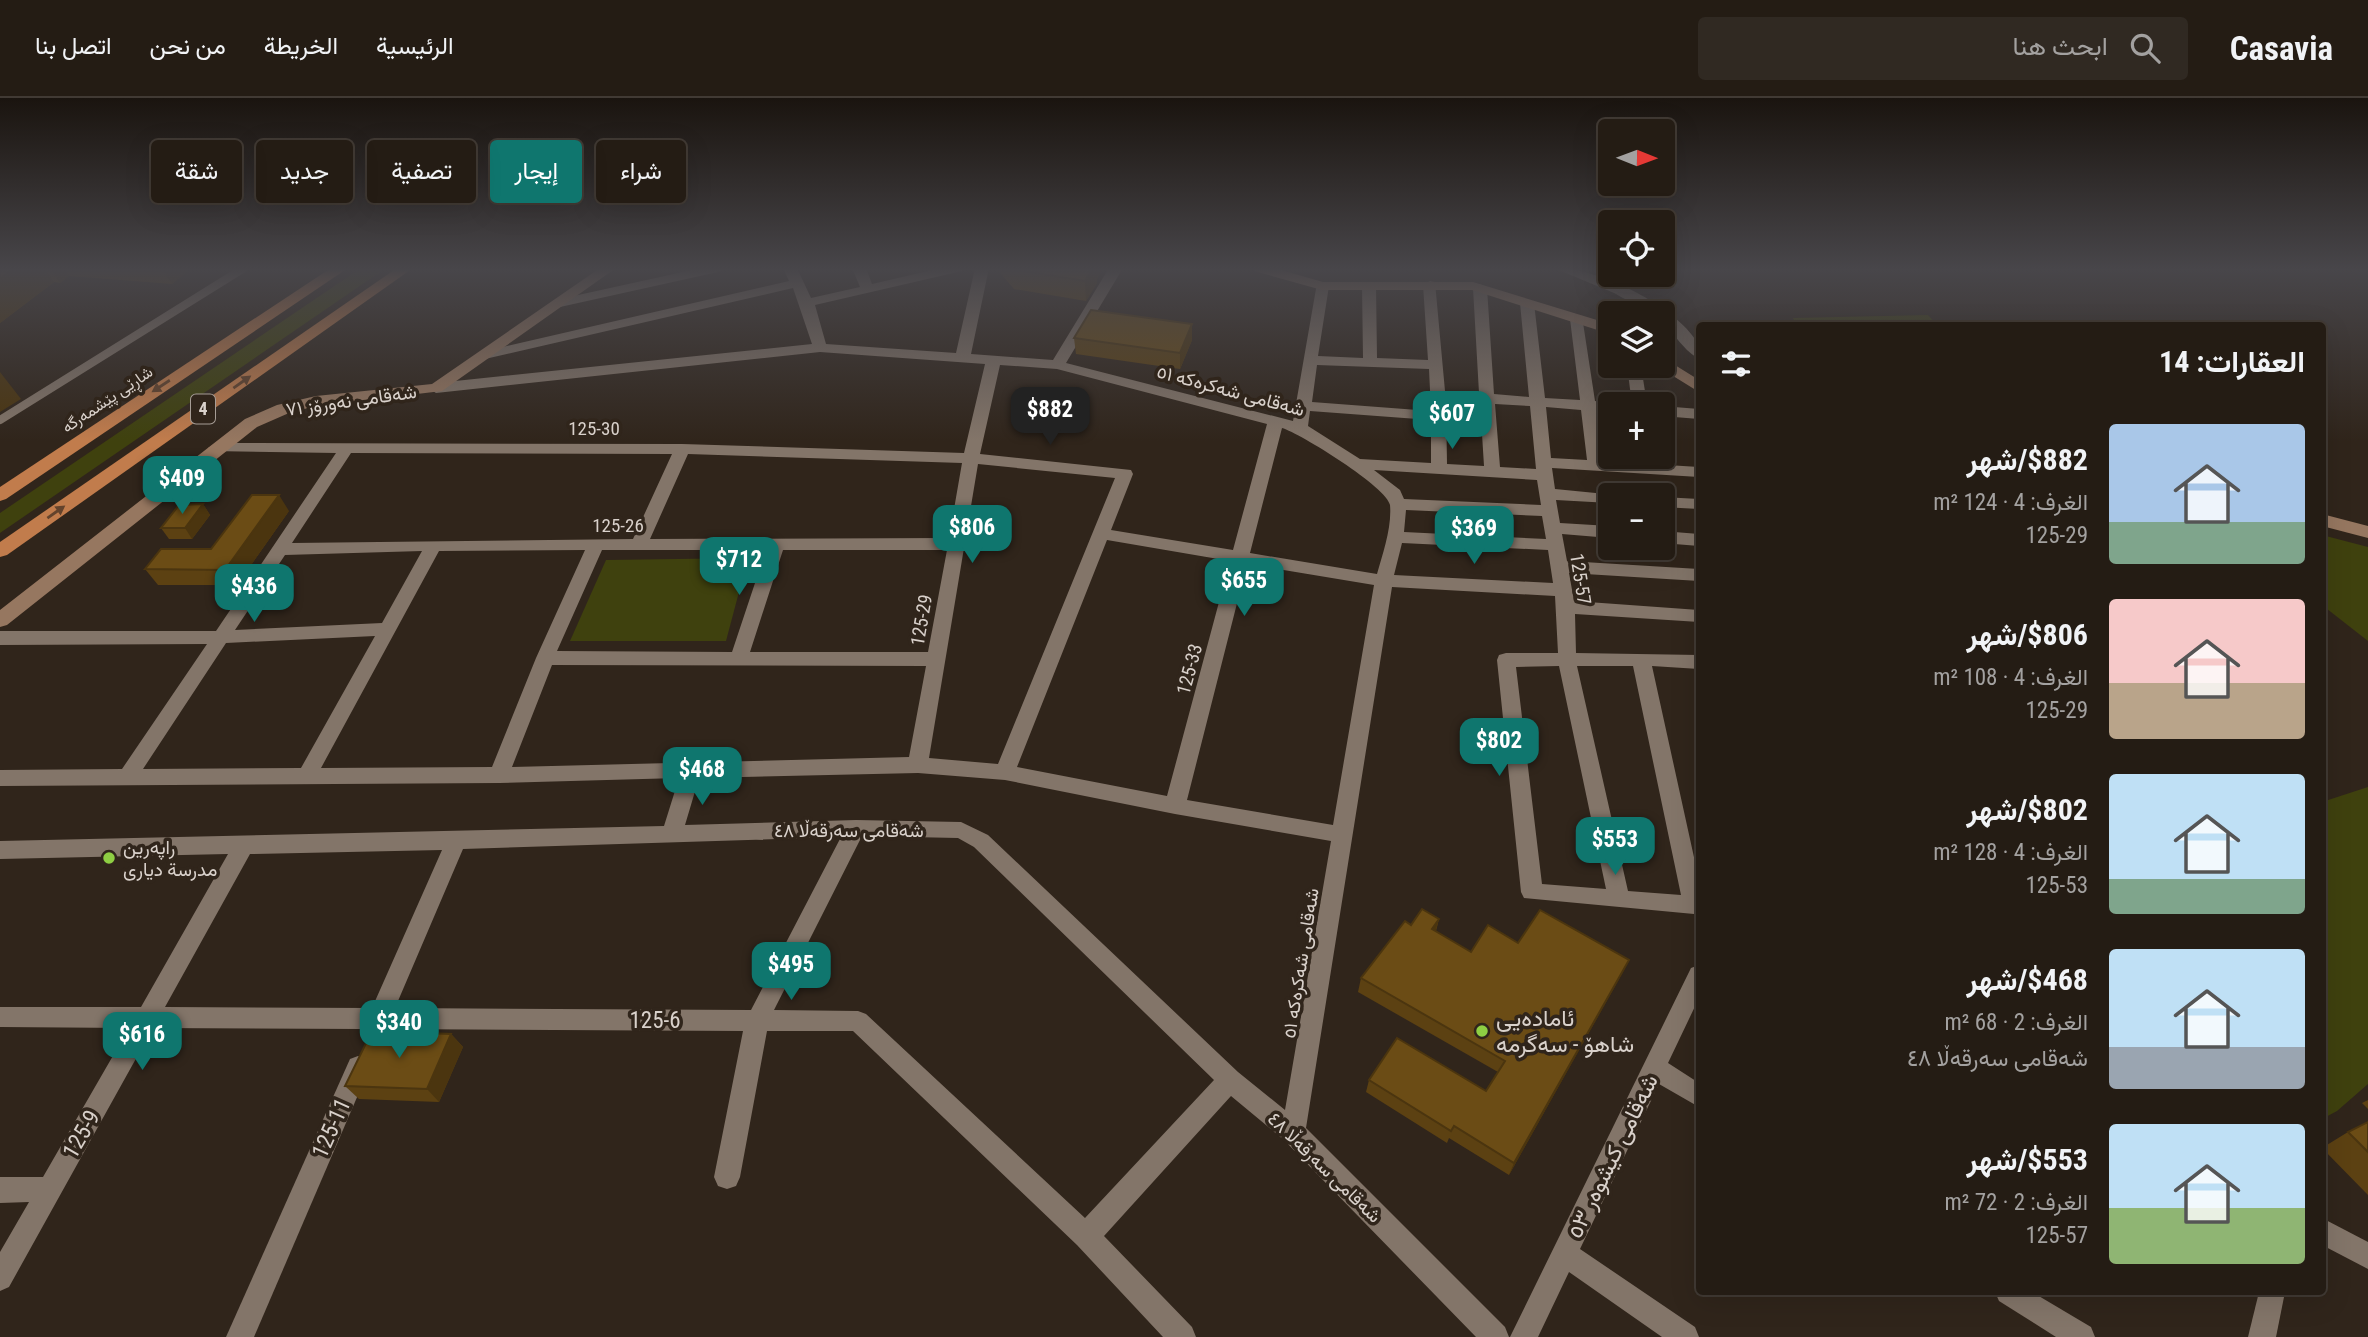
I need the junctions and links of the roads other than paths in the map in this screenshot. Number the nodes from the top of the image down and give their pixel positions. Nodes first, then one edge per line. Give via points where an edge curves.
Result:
1 (151, 326) edge
2 (254, 326) edge
3 (323, 326) edge
4 (527, 326) edge
5 (614, 326) edge
6 (814, 326) edge
7 (970, 326) edge
8 (1081, 326) edge
9 (1316, 326) edge
10 (1370, 326) edge
11 (1433, 326) edge
12 (1482, 326) edge
13 (1529, 326) edge
14 (1578, 326) edge
15 (1675, 326) edge
16 (820, 348) junction
17 (1696, 350) edge
18 (485, 355) junction
19 (963, 357) junction
20 (993, 359) junction
21 (1311, 360) junction
22 (1370, 362) junction
23 (1057, 365) junction
24 (1436, 365) junction
25 (1675, 371) edge
26 (1696, 385) edge
27 (436, 388) junction
28 (1438, 395) junction
29 (1487, 398) junction
30 (1537, 401) junction
31 (1588, 405) junction
32 (1304, 406) junction
33 (1598, 406) edge
34 (1675, 412) edge
35 (1696, 414) edge
36 (1438, 415) junction
37 (0, 420) edge
38 (1276, 420) junction
39 (1300, 428) junction
40 (347, 448) junction
41 (216, 449) junction
42 (682, 449) junction
43 (971, 457) junction
44 (1356, 464) junction
45 (1596, 465) joint
46 (1675, 467) edge
47 (1439, 468) junction
48 (1544, 468) junction
49 (1696, 471) edge
50 (1492, 472) junction
51 (0, 495) edge
52 (1598, 502) edge
53 (1675, 503) edge
54 (1398, 504) junction
55 (1696, 504) edge
56 (1550, 519) junction
57 (2326, 521) edge
58 (1598, 529) edge
59 (2368, 532) edge
60 (1102, 534) junction
61 (1395, 537) junction
62 (1675, 538) edge
63 (1696, 540) edge
64 (956, 544) junction
65 (434, 545) junction
66 (776, 545) junction
67 (638, 546) junction
68 (595, 547) junction
69 (281, 549) junction
70 (0, 551) edge
71 (1241, 555) junction
72 (1558, 566) junction
73 (1696, 575) edge
74 (1384, 581) junction
75 (1564, 598) junction
76 (1696, 616) edge
77 (0, 620) edge
78 (388, 629) junction
79 (222, 637) junction
80 (0, 638) edge
81 (545, 658) junction
82 (936, 659) junction
83 (1642, 659) junction
84 (738, 660) junction
85 (1567, 661) junction
86 (1696, 662) edge
87 (918, 765) junction
88 (692, 770) junction
89 (1005, 772) junction
90 (307, 775) junction
91 (499, 775) junction
92 (0, 778) edge
93 (127, 778) junction
94 (1175, 806) junction
95 (856, 828) junction
96 (673, 832) junction
97 (1342, 835) junction
98 (456, 841) junction
99 (245, 844) junction
100 (0, 850) edge
101 (1693, 862) edge
102 (1619, 899) junction
103 (1696, 908) edge
104 (1696, 981) edge
105 (0, 1017) edge
106 (147, 1017) junction
107 (379, 1019) junction
108 (757, 1021) junction
109 (1654, 1068) junction
110 (1230, 1080) junction
111 (1696, 1094) edge
112 (1293, 1132) junction
113 (727, 1177) dead end
114 (50, 1189) junction
115 (0, 1190) edge
116 (2326, 1233) edge
117 (1086, 1236) junction
118 (1564, 1254) junction
119 (2368, 1255) edge
120 (0, 1278) edge
121 (2013, 1295) edge
122 (2271, 1295) edge
123 (2075, 1335) edge
124 (240, 1337) edge
125 (1182, 1337) edge
126 (1495, 1337) edge
127 (1524, 1337) edge
128 (1685, 1337) edge
129 (2262, 1337) edge

1 - 37 lane
2 -> 51 highway, شاڕێی پێشمەرگە / 4
70 -> 3 highway, 4
4 - 18 street, شەقامی نەورۆز ٧١
5 - 18 street
6 - 16 street
7 - 19 street
8 - 23 street
9 - 21 street
10 - 22 street
11 - 24 street
12 - 29 street
13 - 30 street, 125-57
14 - 31 street
15 - 17 street
16 - 19 street, شەقامی شەکرەکە ٥١
16 - 27 street, شەقامی شەکرەکە ٥١
18 - 27 street, شەقامی نەورۆز ٧١
19 - 20 street, شەقامی شەکرەکە ٥١
20 - 23 street, شەقامی شەکرەکە ٥١
20 - 43 street, 125-29
21 - 22 street
21 - 32 street
22 - 24 street
23 - 38 street, شەقامی شەکرەکە ٥١
24 - 28 street
25 - 26 street
27 - 41 street, شەقامی نەورۆز ٧١ via 283,408 251,423
28 - 29 street
28 - 36 street
29 - 30 street
29 - 50 street
30 - 31 street
30 - 48 street, 125-57
31 - 33 street
31 - 45 street
32 - 36 street
32 - 39 street
34 - 35 street
36 - 47 street
38 - 39 street, شەقامی شەکرەکە ٥١
38 - 71 street, 125-33
39 - 44 street, شەقامی شەکرەکە ٥١
40 - 41 street, 125-30
40 - 42 street, 125-30
40 - 69 street
41 - 77 street, شەقامی نەورۆز ٧١
42 - 43 street, 125-30
42 - 67 street
43 - 60 street, 125-30 via 1125,474
43 - 64 street, 125-29
44 - 47 street
44 - 54 street, شەقامی شەکرەکە ٥١ via 1394,494
45 - 48 street
46 - 49 street
47 - 50 street
48 - 50 street
48 - 56 street, 125-57
52 - 56 street
53 - 55 street
54 - 56 street
54 - 61 street, شەقامی شەکرەکە ٥١
56 - 58 street
56 - 61 street
56 - 72 street, 125-57
57 - 59 street
60 - 71 street
60 - 89 street
61 - 74 street, شەقامی شەکرەکە ٥١
62 - 63 street
64 - 66 street, 125-26
64 - 82 street, 125-29
65 - 68 street, 125-26
65 - 69 street, 125-26
65 - 78 street
66 - 67 street, 125-26
66 - 84 street
67 - 68 street, 125-26
68 - 81 street
69 - 79 street
71 - 74 street
71 - 94 street, 125-33
72 - 73 street
72 - 75 street, 125-57
74 - 75 street
74 - 97 street, شەقامی شەکرەکە ٥١
75 - 76 street
75 - 85 street, 125-57
78 - 79 street
78 - 90 street
79 - 80 street
79 - 93 street
81 - 84 street
81 - 91 street
82 - 84 street
82 - 87 street, 125-29
83 - 85 street
83 - 86 street
83 - 101 street
85 - 102 street, 125-57
85 - 102 street via 1506,660 1532,892
87 - 88 street
87 - 89 street
88 - 91 street
88 - 96 street
89 - 94 street
90 - 91 street
90 - 93 street
92 - 93 street
94 - 97 street
95 - 96 street, شەقامی سەرقەڵا ٤٨
95 - 108 street
95 - 110 street, شەقامی سەرقەڵا ٤٨ via 961,830 981,841
96 - 98 street, شەقامی سەرقەڵا ٤٨
97 - 112 street, شەقامی شەکرەکە ٥١
98 - 99 street, شەقامی سەرقەڵا ٤٨
98 - 107 street, 125-11
99 - 100 street, شەقامی سەرقەڵا ٤٨
99 - 106 street, 125-9
101 - 103 street
102 - 103 street
104 - 109 street, شەقامی کیشوەر ٥٣
105 - 106 street, 125-6
106 - 107 street, 125-6
106 - 114 street, 125-9
107 - 108 street, 125-6
107 - 124 street, 125-11
108 - 113 street
108 - 117 street, 125-6 via 859,1021
109 - 111 street
109 - 118 street, شەقامی کیشوەر ٥٣
110 - 112 street, شەقامی سەرقەڵا ٤٨
110 - 117 street
112 - 126 street, شەقامی سەرقەڵا ٤٨
114 - 115 street
114 - 120 street, 125-9
116 - 119 street
117 - 125 street, 125-6
118 - 127 street, شەقامی کیشوەر ٥٣
118 - 128 street
121 - 123 street
122 - 129 street

